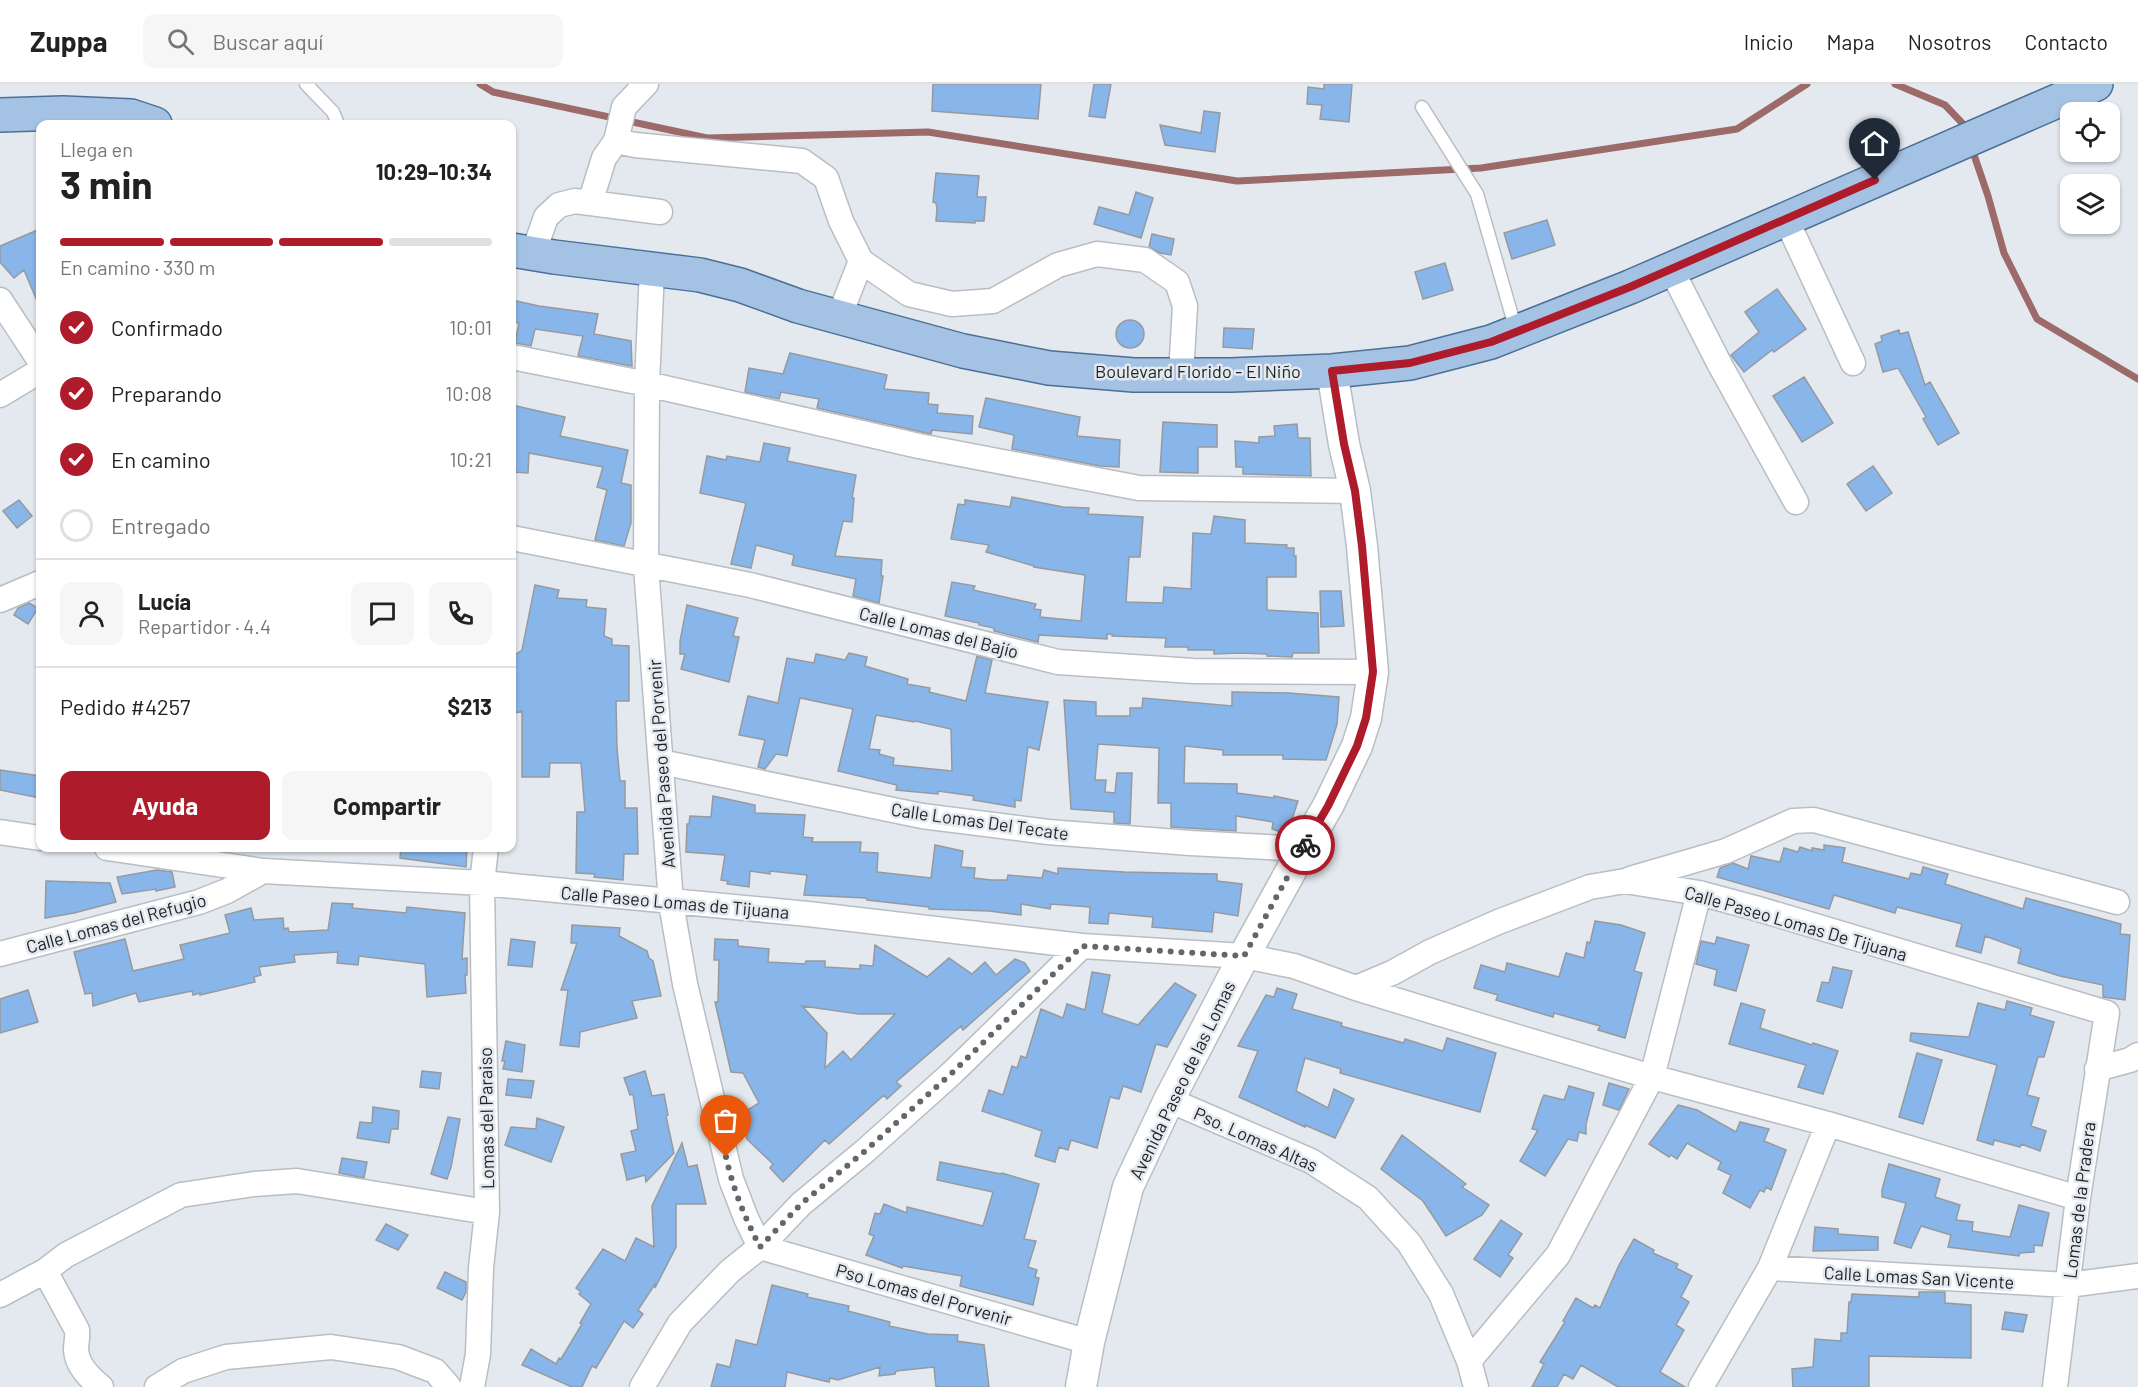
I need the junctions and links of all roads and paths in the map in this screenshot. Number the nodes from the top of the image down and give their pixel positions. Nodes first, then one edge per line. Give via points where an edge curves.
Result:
1 (306, 84) edge
2 (645, 84) edge
3 (2096, 84) edge
4 (1422, 107) dead end
5 (0, 115) edge
6 (144, 120) edge
7 (336, 120) edge
8 (616, 141) junction
9 (590, 203) junction
10 (660, 212) dead end
11 (1786, 219) junction
12 (522, 252) edge
13 (861, 261) junction
14 (652, 269) junction
15 (1671, 269) junction
16 (0, 300) edge
17 (839, 317) junction
18 (1517, 332) junction
19 (36, 355) edge
20 (516, 358) edge
21 (1853, 363) dead end
22 (1332, 371) junction
23 (36, 373) edge
24 (1181, 375) junction
25 (647, 384) junction
26 (0, 395) edge
27 (1355, 491) junction
28 (1796, 502) dead end
29 (516, 539) edge
30 (646, 566) junction
31 (36, 585) edge
32 (0, 600) edge
33 (1373, 672) junction
34 (661, 762) junction
35 (0, 832) edge
36 (36, 837) edge
37 (1303, 849) junction
38 (134, 852) edge
39 (486, 852) edge
40 (263, 871) junction
41 (1625, 881) junction
42 (482, 883) junction
43 (1699, 893) junction
44 (2117, 902) dead end
45 (671, 903) junction
46 (1082, 946) junction
47 (0, 954) edge
48 (1244, 956) junction
49 (1356, 988) junction
50 (2107, 1013) joint
51 (2138, 1055) edge
52 (2097, 1069) junction
53 (1652, 1077) junction
54 (1169, 1101) junction
55 (1828, 1124) junction
56 (2078, 1198) junction
57 (487, 1212) junction
58 (760, 1247) junction
59 (1770, 1268) junction
60 (45, 1270) junction
61 (2138, 1276) edge
62 (2068, 1285) junction
63 (0, 1295) edge
64 (1089, 1342) junction
65 (1469, 1361) junction
66 (101, 1387) edge
67 (157, 1387) edge
68 (449, 1387) edge
69 (472, 1387) edge
70 (642, 1387) edge
71 (1081, 1387) edge
72 (1476, 1387) edge
73 (1701, 1387) edge
74 (2055, 1387) edge

1 - 7 lane
2 - 8 street via 624,107
3 - 11 main road, Boulevard Florido - El Niño
4 - 18 lane via 1477,194
5 - 6 main road via 63,113
8 - 9 street via 604,158
8 - 13 street via 802,161 826,178 840,221
9 - 10 street
9 - 12 street via 559,205
11 - 15 main road, Boulevard Florido - El Niño
11 - 21 street
12 - 14 main road, Boulevard Florido - El Niño
13 - 17 street
13 - 24 street via 909,294 952,304 993,301 1058,265 1097,254 1145,260 1177,282 1185,306
14 - 17 main road, Boulevard Florido - El Niño via 740,285
14 - 25 street, Avenida Paseo del Porvenir
15 - 18 main road, Boulevard Florido - El Niño
15 - 28 street
16 - 19 street
17 - 24 main road, Boulevard Florido - El Niño via 963,351 1049,368
18 - 22 main road, Boulevard Florido - El Niño via 1410,363
20 - 25 street
22 - 24 main road, Boulevard Florido - El Niño
22 - 27 street, Avenida Paseo de las Lomas
23 - 26 street
25 - 27 street via 919,446 1139,488
25 - 30 street, Avenida Paseo del Porvenir
27 - 33 street, Avenida Paseo de las Lomas
29 - 30 street, Calle Lomas del Bajío
30 - 33 street, Calle Lomas del Bajío via 750,585 1058,662 1193,671
30 - 34 street, Avenida Paseo del Porvenir
31 - 32 street
33 - 37 street, Avenida Paseo de las Lomas via 1357,746
34 - 37 street, Calle Lomas Del Tecate via 922,816 1060,833
34 - 45 street, Avenida Paseo del Porvenir
35 - 36 street
37 - 48 street, Avenida Paseo de las Lomas
38 - 40 street, Calle Paseo Lomas de Tijuana
39 - 42 street, Lomas del Paraiso
40 - 42 street, Calle Paseo Lomas de Tijuana
40 - 47 street, Calle Lomas del Refugio via 199,902
41 - 43 street, Calle Paseo Lomas De Tijuana
41 - 44 street via 1726,851 1793,821 1814,820
41 - 49 street, Calle Paseo Lomas De Tijuana via 1590,887 1498,922
42 - 45 street, Calle Paseo Lomas de Tijuana
42 - 57 street, Lomas del Paraiso
43 - 50 street, Calle Paseo Lomas De Tijuana
43 - 53 street
45 - 46 street, Calle Paseo Lomas de Tijuana via 808,914
45 - 58 street, Avenida Paseo del Porvenir via 685,984 731,1179
46 - 48 street, Calle Paseo Lomas de Tijuana
46 - 58 street via 952,1073 801,1204
48 - 49 street via 1294,966
48 - 54 street, Avenida Paseo de las Lomas
49 - 53 street
50 - 52 street, Lomas de la Pradera
51 - 52 street
52 - 56 street, Lomas de la Pradera
53 - 55 street
53 - 65 street via 1558,1255
54 - 64 street, Avenida Paseo de las Lomas via 1128,1187
54 - 65 street, Pso. Lomas Altas via 1311,1161 1368,1198 1409,1243 1441,1294
55 - 56 street
55 - 59 street
56 - 62 street, Lomas de la Pradera
57 - 60 street via 297,1181 254,1184 181,1195
57 - 69 street, Lomas del Paraiso via 478,1354
58 - 64 street, Pso Lomas del Porvenir
58 - 70 street via 730,1271 680,1323
59 - 62 street, Calle Lomas San Vicente
59 - 73 street
60 - 63 street
60 - 66 street via 77,1330 79,1361
61 - 62 street, Calle Lomas San Vicente
62 - 74 street, Lomas de la Pradera
64 - 71 street, Avenida Paseo de las Lomas
65 - 72 street, Pso. Lomas Altas
67 - 68 street via 183,1371 226,1357 331,1347 398,1357 435,1371

